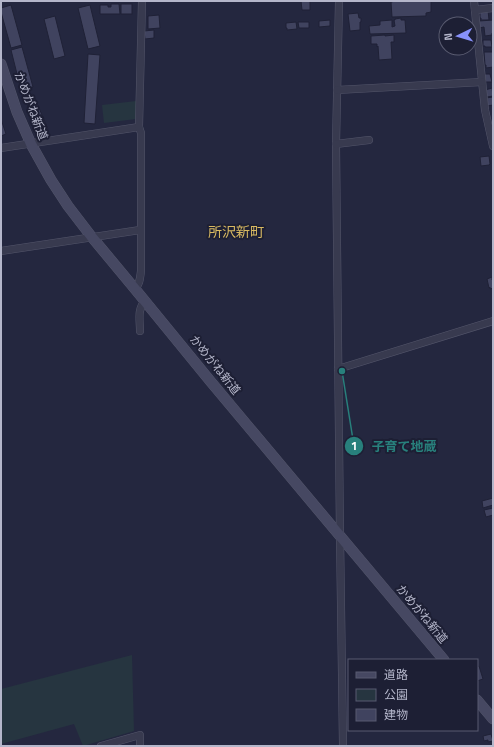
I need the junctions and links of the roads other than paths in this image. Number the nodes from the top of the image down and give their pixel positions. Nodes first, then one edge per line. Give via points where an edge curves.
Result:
1 (142, 1) edge
2 (339, 1) edge
3 (474, 1) edge
4 (493, 8) edge
5 (475, 10) junction
6 (1, 64) edge
7 (482, 82) junction
8 (337, 90) junction
9 (139, 127) junction
10 (491, 132) edge
11 (369, 140) dead end
12 (31, 144) junction
13 (336, 144) junction
14 (493, 146) edge
15 (1, 148) edge
16 (140, 230) junction
17 (91, 236) junction
18 (1, 250) edge
19 (136, 289) junction
20 (145, 301) junction
21 (493, 321) edge
22 (140, 331) dead end
23 (338, 369) junction
24 (340, 535) junction
25 (443, 659) edge
26 (478, 701) edge
27 (493, 719) edge
28 (101, 746) edge
29 (140, 746) edge
30 (343, 746) edge

1 - 9 street
2 - 8 street
3 - 5 street
4 - 5 street
5 - 7 street
6 - 12 street, かめがね新道
7 - 8 street
7 - 10 street via 485,110
8 - 13 street
9 - 12 street
9 - 16 street
10 - 14 street
11 - 13 street
12 - 15 street
12 - 17 street, かめがね新道 via 60,194
13 - 23 street
16 - 17 street
16 - 19 street via 141,271
17 - 18 street
17 - 19 street, かめがね新道
19 - 20 street, かめがね新道
20 - 22 street via 140,310
20 - 24 street, かめがね新道
21 - 23 street
23 - 24 street
24 - 25 street, かめがね新道
24 - 30 street
26 - 27 street
28 - 29 street via 140,735

